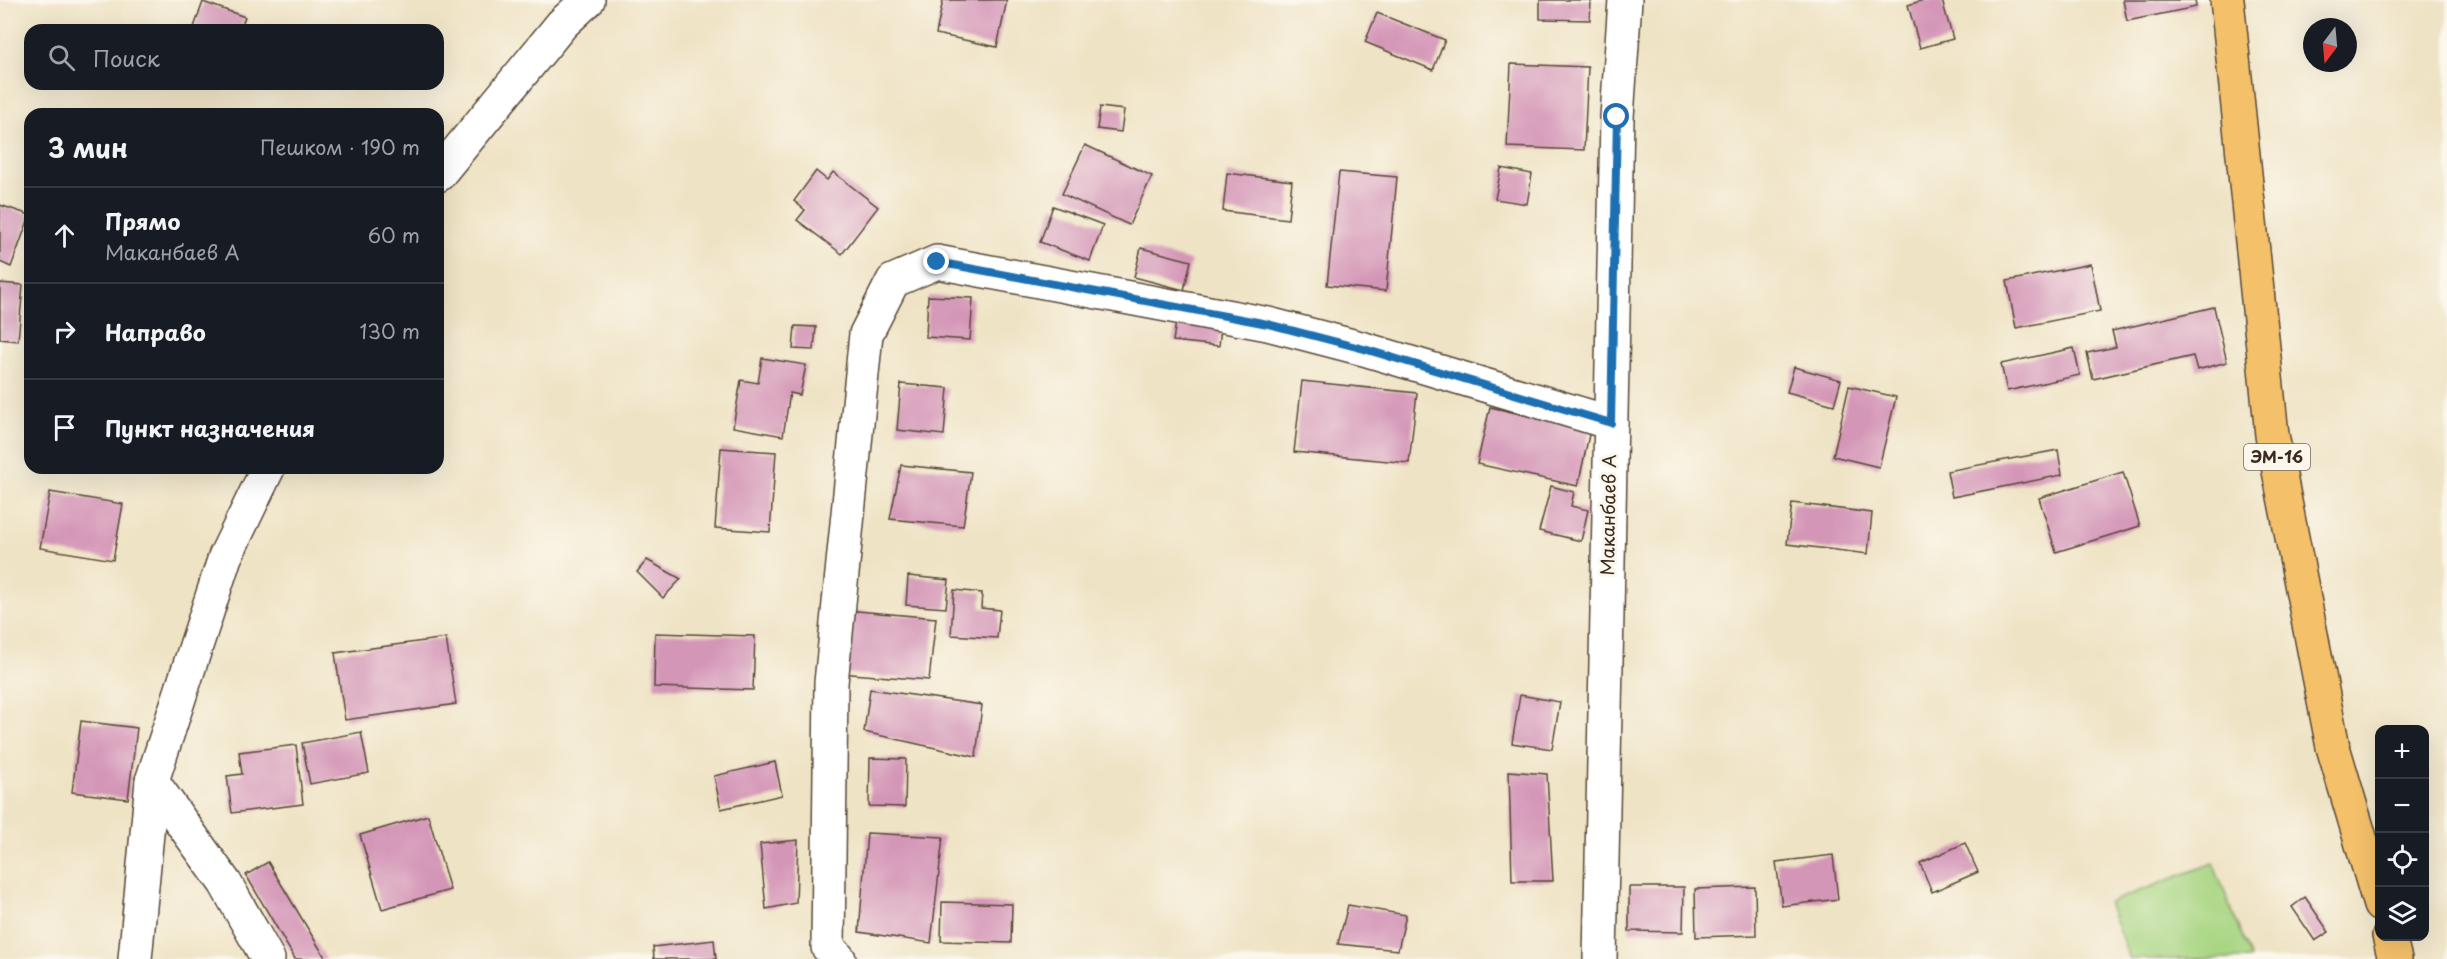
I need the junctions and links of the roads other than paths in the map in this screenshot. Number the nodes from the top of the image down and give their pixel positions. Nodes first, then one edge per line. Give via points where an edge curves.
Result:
1 (588, 0) edge
2 (1625, 0) edge
3 (2227, 0) edge
4 (444, 168) edge
5 (1611, 423) junction
6 (265, 474) edge
7 (152, 781) junction
8 (2375, 891) edge
9 (2391, 941) edge
10 (135, 959) edge
11 (268, 959) edge
12 (839, 959) edge
13 (1600, 959) edge
14 (2396, 959) edge

1 - 4 street via 562,24
2 - 5 street, Маканбаев А via 1617,117
3 - 8 highway, ЭМ-16 via 2272,435 2333,747
5 - 12 street via 1268,324 937,262 893,281 866,334 831,683 828,947
5 - 13 street, Маканбаев А
6 - 7 street via 225,557
7 - 10 street
7 - 11 street via 225,883
9 - 14 highway

